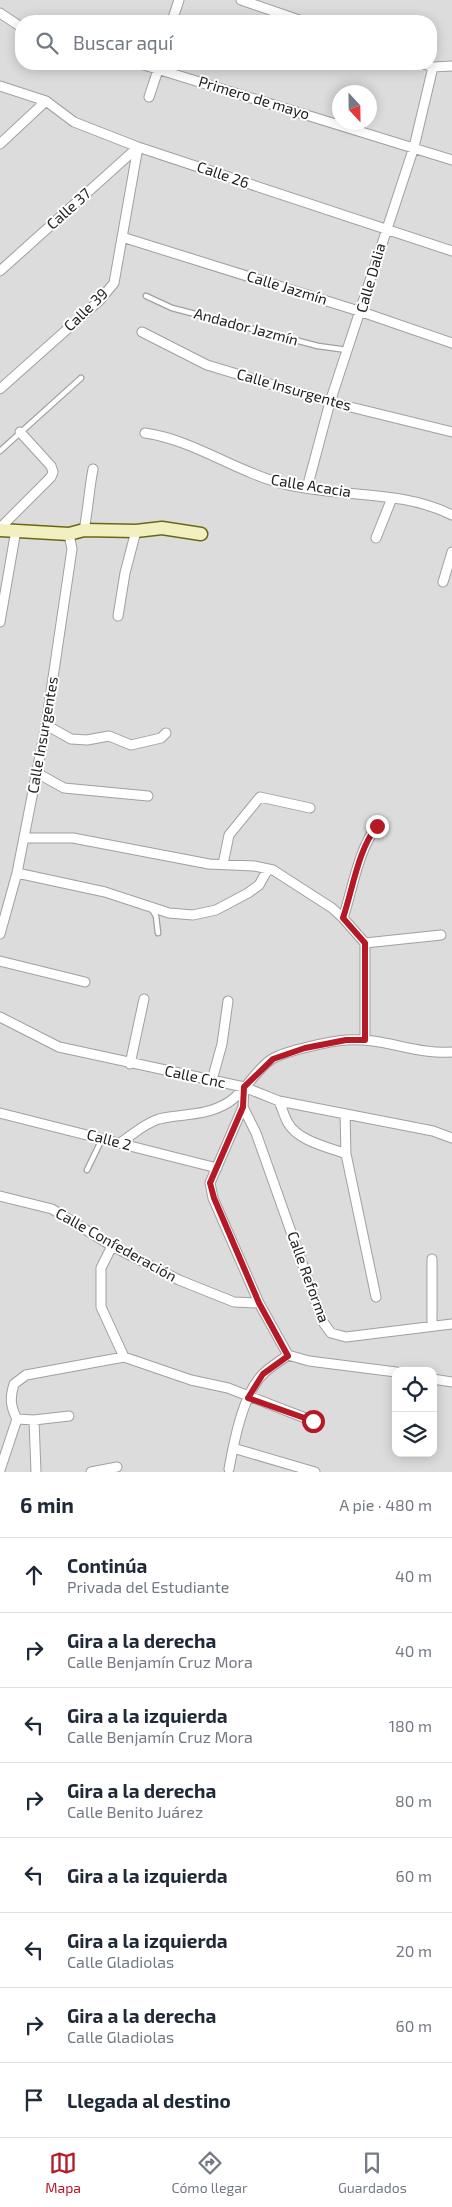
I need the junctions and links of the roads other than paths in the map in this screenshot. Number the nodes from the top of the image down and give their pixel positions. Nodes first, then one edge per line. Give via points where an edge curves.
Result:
1 (179, 0) edge
2 (241, 0) edge
3 (0, 13) edge
4 (174, 15) edge
5 (285, 15) edge
6 (15, 23) edge
7 (437, 65) edge
8 (452, 66) edge
9 (158, 70) edge
10 (172, 70) edge
11 (428, 70) edge
12 (0, 86) edge
13 (149, 98) dead end
14 (46, 100) junction
15 (0, 144) edge
16 (138, 147) junction
17 (414, 147) junction
18 (452, 160) edge
19 (385, 230) junction
20 (122, 237) junction
21 (452, 251) edge
22 (0, 271) edge
23 (146, 296) dead end
24 (362, 312) junction
25 (142, 332) dead end
26 (452, 343) edge
27 (349, 350) junction
28 (82, 378) dead end
29 (0, 389) edge
30 (330, 402) junction
31 (20, 432) junction
32 (452, 432) edge
33 (145, 433) dead end
34 (0, 451) edge
35 (93, 469) dead end
36 (307, 488) junction
37 (392, 498) junction
38 (452, 515) edge
39 (0, 529) edge
40 (16, 530) junction
41 (84, 530) junction
42 (136, 531) junction
43 (69, 534) junction
44 (202, 534) dead end
45 (376, 538) dead end
46 (452, 552) edge
47 (443, 582) dead end
48 (118, 616) dead end
49 (0, 622) edge
50 (46, 725) junction
51 (166, 733) dead end
52 (37, 773) junction
53 (148, 796) dead end
54 (310, 808) dead end
55 (377, 826) dead end
56 (24, 838) junction
57 (223, 864) junction
58 (268, 868) junction
59 (17, 873) junction
60 (150, 907) junction
61 (343, 918) junction
62 (0, 933) edge
63 (158, 933) dead end
64 (441, 935) dead end
65 (365, 943) junction
66 (0, 961) edge
67 (85, 982) dead end
68 (144, 999) dead end
69 (228, 1001) dead end
70 (0, 1017) edge
71 (365, 1040) junction
72 (452, 1052) edge
73 (130, 1064) junction
74 (212, 1080) junction
75 (244, 1087) junction
76 (279, 1101) junction
77 (243, 1107) junction
78 (0, 1113) edge
79 (345, 1114) junction
80 (103, 1138) junction
81 (452, 1138) edge
82 (120, 1144) junction
83 (346, 1154) junction
84 (217, 1168) junction
85 (86, 1170) dead end
86 (0, 1196) edge
87 (112, 1246) junction
88 (432, 1259) dead end
89 (376, 1297) dead end
90 (259, 1303) junction
91 (452, 1324) edge
92 (432, 1326) junction
93 (288, 1356) junction
94 (124, 1357) junction
95 (392, 1371) edge
96 (437, 1380) edge
97 (452, 1382) edge
98 (248, 1398) junction
99 (69, 1416) dead end
100 (17, 1419) junction
101 (34, 1420) junction
102 (313, 1421) dead end
103 (233, 1448) junction
104 (117, 1467) dead end
105 (230, 1469) dead end
106 (0, 1470) edge
107 (36, 1472) edge
108 (91, 1472) edge
109 (315, 1472) edge

1 - 4 street
2 - 5 street
3 - 6 street
7 - 8 street
9 - 13 street
10 - 17 street, Primero de mayo
11 - 17 street, Calle Dalia
12 - 14 street, Calle 26
14 - 15 street
14 - 16 street, Calle 26 via 74,122
16 - 19 street, Calle 26
16 - 20 street, Calle 39
16 - 22 street, Calle 37
17 - 18 street, Primero de mayo
17 - 19 street, Calle Dalia
19 - 21 street, Calle 26
19 - 24 street, Calle Dalia
20 - 24 street, Calle Jazmín
20 - 29 street, Calle 39 via 114,283 100,300
23 - 27 lane, Andador Jazmín via 172,308 318,346
24 - 26 street, Calle Jazmín
24 - 27 street, Calle Dalia
25 - 30 street, Calle Insurgentes via 207,365
27 - 30 street, Calle Dalia
28 - 31 lane
30 - 32 street, Calle Insurgentes
30 - 36 street, Calle Dalia
31 - 34 lane
31 - 39 street via 53,472
33 - 36 street, Calle Acacia via 167,436 260,477
35 - 41 street
36 - 37 street, Calle Acacia
37 - 38 street, Calle Acacia
37 - 45 street
39 - 40 street
40 - 43 street
40 - 49 street
41 - 42 street
41 - 43 street
42 - 44 street via 162,528
42 - 48 street
43 - 50 street, Calle Insurgentes via 72,549
46 - 47 street
50 - 51 street via 71,739 109,736 131,744 161,738
50 - 52 street, Calle Insurgentes
52 - 53 street via 64,788
52 - 56 street, Calle Insurgentes
54 - 57 street via 260,797 229,835
55 - 61 street via 361,855
56 - 57 street via 73,838
56 - 59 street, Calle Insurgentes
57 - 58 street
58 - 60 street via 259,885 216,910 192,915 169,914
58 - 61 street via 310,892
59 - 60 street via 105,892
59 - 62 street, Calle Insurgentes
60 - 63 lane via 156,916
61 - 65 street
64 - 65 street
65 - 71 street
66 - 67 street
68 - 73 street
69 - 74 street via 222,1044
70 - 73 street, Calle Cnc via 60,1047
71 - 72 street via 439,1053
71 - 75 street via 346,1040 305,1048 273,1059
73 - 74 street, Calle Cnc
74 - 75 street, Calle Cnc
75 - 76 street, Calle Cnc
75 - 77 street
75 - 82 street via 230,1101 204,1113 159,1119
76 - 79 street, Calle Cnc
76 - 83 street via 294,1131
77 - 84 street
77 - 92 street, Calle Reforma via 256,1133 323,1322 331,1333 346,1337
78 - 80 street, Calle 2
79 - 81 street, Calle Cnc via 433,1131
79 - 83 street
80 - 82 street, Calle 2
80 - 85 lane
82 - 84 street, Calle 2
83 - 89 street
84 - 90 street via 210,1183 214,1198
86 - 87 street, Calle Confederación via 52,1209
87 - 90 street, Calle Confederación via 179,1280 234,1302
87 - 94 street via 101,1268 102,1307
88 - 92 street
90 - 93 street
91 - 92 street, Calle Reforma
93 - 95 street
93 - 98 street via 263,1374
94 - 98 street via 191,1380 228,1388
94 - 100 street via 26,1375 14,1384 11,1396
96 - 97 street
98 - 102 street
98 - 103 street
99 - 101 street
100 - 101 street
100 - 106 street
101 - 107 street
103 - 105 street
103 - 109 street
104 - 108 street

